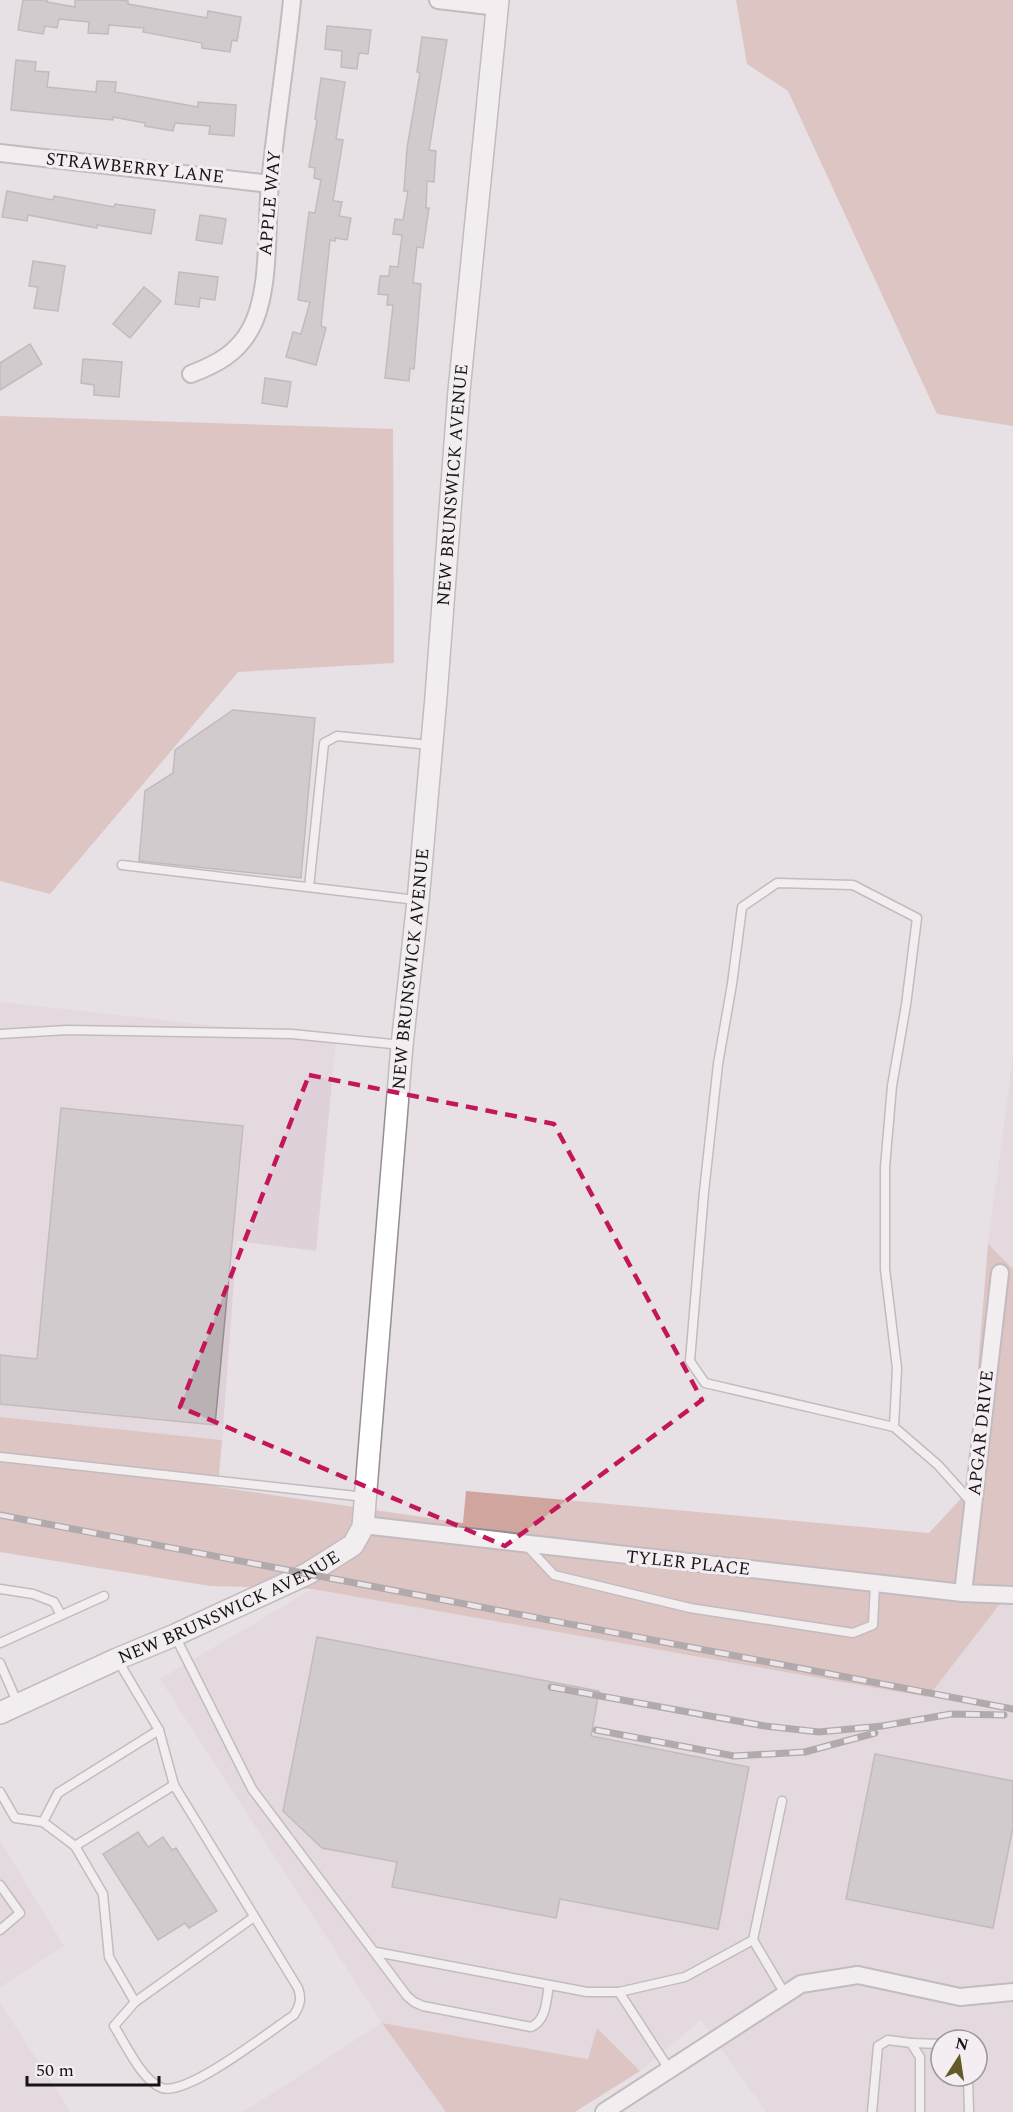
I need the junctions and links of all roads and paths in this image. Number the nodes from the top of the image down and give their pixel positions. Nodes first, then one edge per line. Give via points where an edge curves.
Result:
1 (292, 0) edge
2 (438, 0) edge
3 (498, 4) edge
4 (0, 153) edge
5 (270, 184) junction
6 (191, 374) dead end
7 (432, 745) junction
8 (122, 865) dead end
9 (309, 887) junction
10 (418, 900) junction
11 (0, 1034) edge
12 (402, 1045) junction
13 (1000, 1273) dead end
14 (894, 1427) junction
15 (0, 1457) edge
16 (365, 1497) junction
17 (974, 1504) junction
18 (363, 1525) junction
19 (525, 1545) junction
20 (875, 1584) junction
21 (0, 1588) edge
22 (963, 1593) junction
23 (1013, 1595) edge
24 (104, 1596) dead end
25 (61, 1615) junction
26 (175, 1635) junction
27 (0, 1643) edge
28 (117, 1659) junction
29 (0, 1664) edge
30 (9, 1709) edge
31 (159, 1730) junction
32 (174, 1785) junction
33 (0, 1792) edge
34 (782, 1801) dead end
35 (43, 1821) junction
36 (75, 1846) junction
37 (0, 1885) edge
38 (254, 1917) junction
39 (0, 1930) edge
40 (753, 1940) junction
41 (376, 1952) junction
42 (549, 1985) junction
43 (619, 1992) junction
44 (1013, 1992) edge
45 (785, 1994) junction
46 (135, 2002) junction
47 (912, 2043) junction
48 (929, 2044) edge
49 (669, 2069) junction
50 (968, 2088) edge
51 (604, 2112) edge
52 (872, 2112) edge
53 (920, 2112) edge
54 (969, 2112) edge

1 - 5 street, APPLE WAY
2 - 3 street
3 - 7 street, NEW BRUNSWICK AVENUE via 459,390
4 - 5 street, STRAWBERRY LANE
5 - 6 street, APPLE WAY via 261,299 252,327 236,350 215,365
7 - 9 lane via 337,736 324,743
7 - 10 street, NEW BRUNSWICK AVENUE
8 - 9 lane
9 - 10 lane
10 - 12 street, NEW BRUNSWICK AVENUE
11 - 12 lane via 67,1030 292,1034
12 - 16 street, NEW BRUNSWICK AVENUE
13 - 17 street, APGAR DRIVE
14 - 14 lane via 897,1368 885,1269 885,1167 892,1086 917,918 854,885 777,883 742,907 717,1075 690,1361 705,1383
14 - 17 lane via 938,1465
15 - 16 lane
16 - 18 street, NEW BRUNSWICK AVENUE
17 - 22 street, APGAR DRIVE
18 - 19 street, TYLER PLACE
18 - 26 street, NEW BRUNSWICK AVENUE via 353,1545 307,1574
19 - 20 street, TYLER PLACE
19 - 20 lane via 555,1575 690,1608 853,1633 873,1626
20 - 22 street, TYLER PLACE
21 - 25 lane via 54,1602
22 - 23 street, TYLER PLACE
24 - 25 lane
25 - 27 lane
26 - 28 street, NEW BRUNSWICK AVENUE
26 - 41 lane via 252,1790
28 - 30 street, NEW BRUNSWICK AVENUE
28 - 31 lane
29 - 30 lane
31 - 32 lane
31 - 35 lane via 58,1793
32 - 36 lane
32 - 38 lane
33 - 35 lane via 15,1818
34 - 40 lane
35 - 36 lane
36 - 46 lane via 103,1894 109,1957
37 - 39 lane via 21,1913
38 - 46 lane
38 - 46 lane via 298,1988 300,2006 294,2015 200,2079 182,2087 163,2088 147,2078 114,2026
40 - 43 lane via 685,1977
40 - 45 lane
41 - 42 lane
41 - 42 lane via 414,2002 523,2027 538,2024 543,2016
42 - 43 lane via 587,1992
43 - 49 lane
44 - 45 street via 960,1997 858,1975 801,1984
45 - 49 street
47 - 48 lane
47 - 52 lane via 888,2040 878,2046
47 - 53 lane via 920,2057
49 - 51 street
50 - 54 lane

